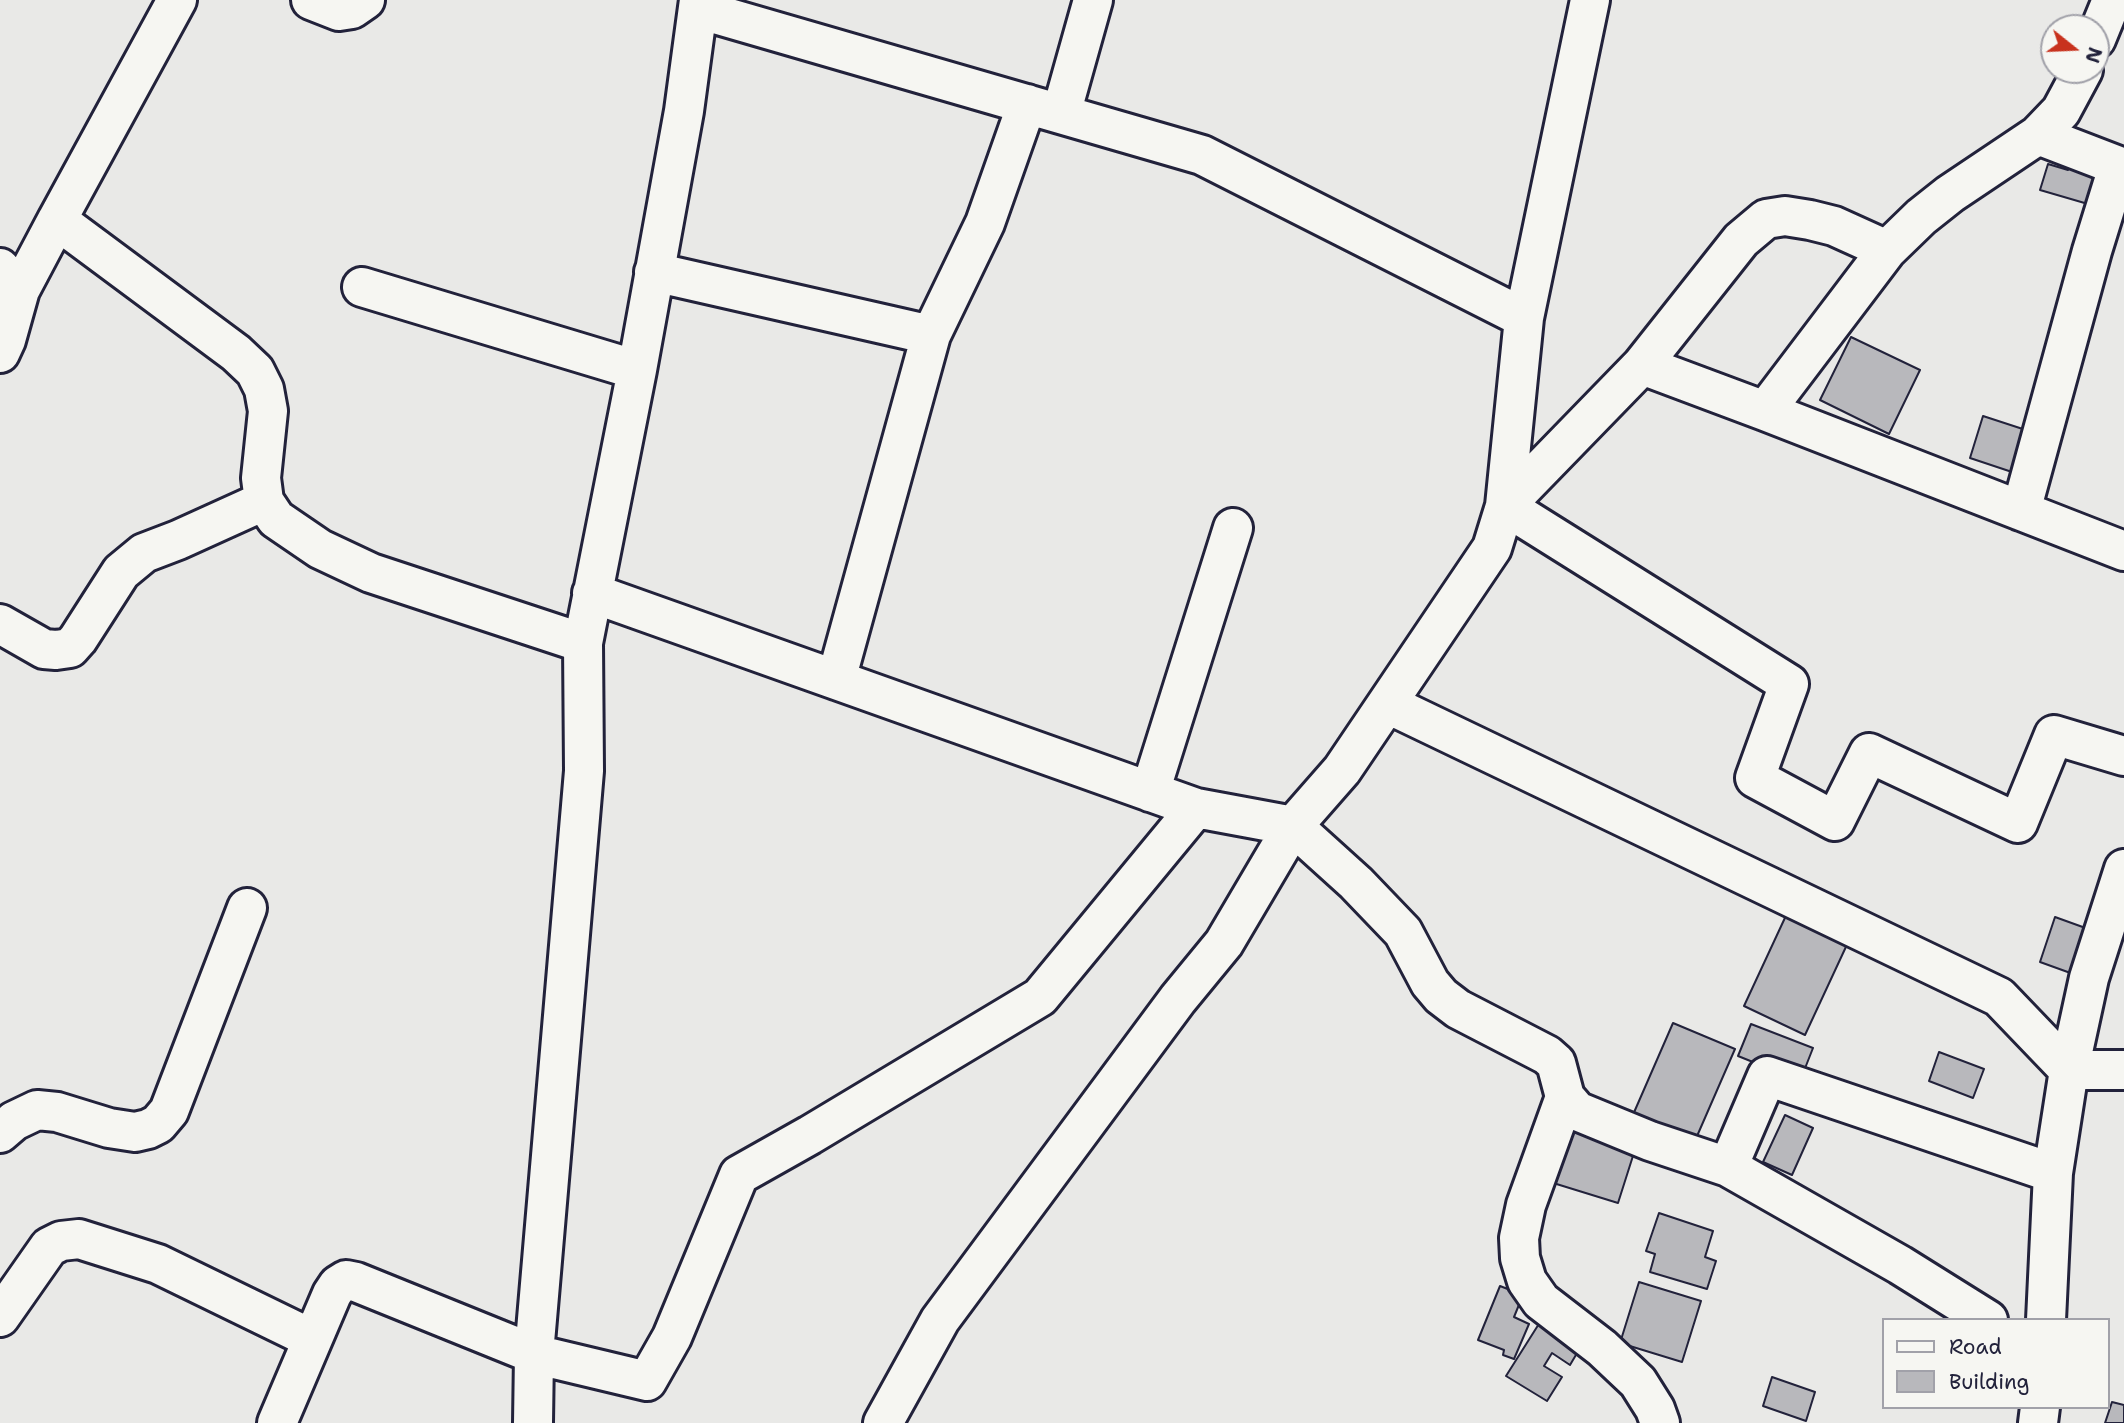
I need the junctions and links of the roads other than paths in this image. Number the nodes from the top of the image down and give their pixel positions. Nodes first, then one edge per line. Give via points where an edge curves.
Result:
1 (177, 0) edge
2 (311, 0) edge
3 (365, 0) edge
4 (1093, 0) edge
5 (1590, 0) edge
6 (699, 5) edge
7 (2075, 84) edge
8 (1044, 109) junction
9 (2038, 135) junction
10 (2121, 168) edge
11 (57, 220) junction
12 (1887, 250) junction
13 (654, 272) junction
14 (10, 279) edge
15 (362, 287) dead end
16 (1524, 318) junction
17 (931, 335) junction
18 (0, 353) edge
19 (1642, 365) junction
20 (637, 370) junction
21 (1765, 411) junction
22 (264, 501) junction
23 (1505, 506) junction
24 (2021, 511) junction
25 (1233, 528) dead end
26 (2124, 551) edge
27 (592, 593) junction
28 (0, 624) edge
29 (583, 643) junction
30 (836, 680) junction
31 (1388, 704) junction
32 (2124, 756) edge
33 (1150, 792) junction
34 (1196, 808) junction
35 (1293, 827) junction
36 (2124, 869) edge
37 (247, 908) dead end
38 (2069, 1070) junction
39 (2124, 1070) edge
40 (1565, 1097) junction
41 (0, 1132) edge
42 (1728, 1167) junction
43 (2053, 1173) junction
44 (0, 1317) edge
45 (1985, 1318) edge
46 (2046, 1318) edge
47 (312, 1339) junction
48 (534, 1354) junction
49 (277, 1423) edge
50 (533, 1423) edge
51 (883, 1423) edge
52 (1660, 1423) edge

1 - 11 street
2 - 3 street via 340,11
4 - 8 street
5 - 16 street
6 - 8 street
6 - 13 street
7 - 9 street via 2061,111
8 - 16 street via 1202,155
8 - 17 street
9 - 10 street
9 - 12 street via 1950,194
10 - 24 street via 2092,251
11 - 14 street
11 - 22 street via 255,371 268,411 261,478
12 - 19 street via 1810,219 1766,219 1741,240
12 - 21 street
13 - 17 street
13 - 20 street
14 - 18 street via 6,340
15 - 20 street
16 - 23 street
17 - 30 street
19 - 21 street
19 - 23 street
20 - 27 street
21 - 24 street
22 - 28 street via 144,552 121,572 70,648 44,649
22 - 29 street via 276,519 320,549 371,573
23 - 31 street via 1492,548
23 - 32 street via 1789,684 1755,778 1835,821 1869,753 2018,822 2054,735
24 - 26 street
25 - 33 street
27 - 29 street
27 - 30 street
29 - 48 street via 584,771
30 - 33 street
31 - 35 street via 1342,770
31 - 38 street via 1999,997
33 - 34 street
34 - 35 street
34 - 48 street via 1040,997 739,1175 672,1337 648,1381
35 - 40 street via 1403,932 1441,996 1556,1063
35 - 51 street via 1224,943 940,1321
36 - 38 street via 2089,978
37 - 41 street via 169,1111 158,1124 135,1132 37,1110
38 - 39 street
38 - 43 street
40 - 42 street via 1570,1106 1591,1118
40 - 52 street via 1526,1205 1520,1258 1527,1281 1541,1301 1638,1382
42 - 43 street via 1767,1076
42 - 45 street
43 - 46 street
44 - 47 street via 49,1247 79,1239 158,1264
47 - 48 street via 332,1293 346,1280
47 - 49 street
48 - 50 street

